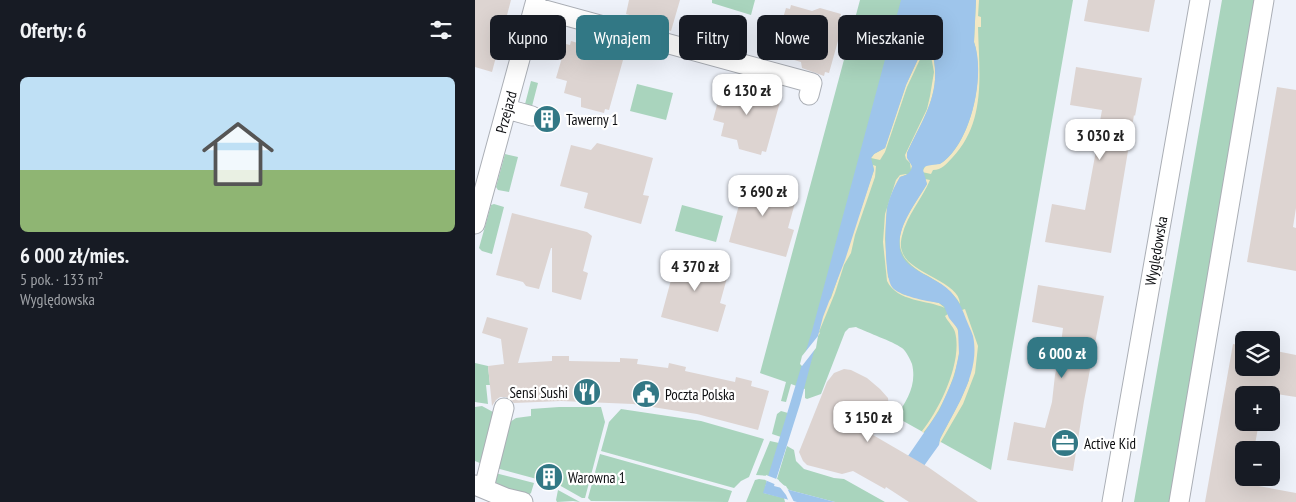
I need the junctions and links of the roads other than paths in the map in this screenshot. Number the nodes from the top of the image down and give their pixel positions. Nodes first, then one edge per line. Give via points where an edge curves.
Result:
1 (1200, 0) edge
2 (1265, 0) edge
3 (535, 3) edge
4 (809, 95) dead end
5 (507, 109) junction
6 (532, 116) dead end
7 (482, 167) edge
8 (475, 224) edge
9 (504, 408) dead end
10 (480, 487) edge
11 (523, 502) edge
12 (1112, 502) edge
13 (1179, 502) edge

1 - 12 street, Wyględowska
2 - 13 street
3 - 4 street via 812,83
3 - 5 street, Przejazd
5 - 6 street
5 - 7 street, Przejazd
7 - 8 street, Przejazd
9 - 10 street
10 - 11 street

